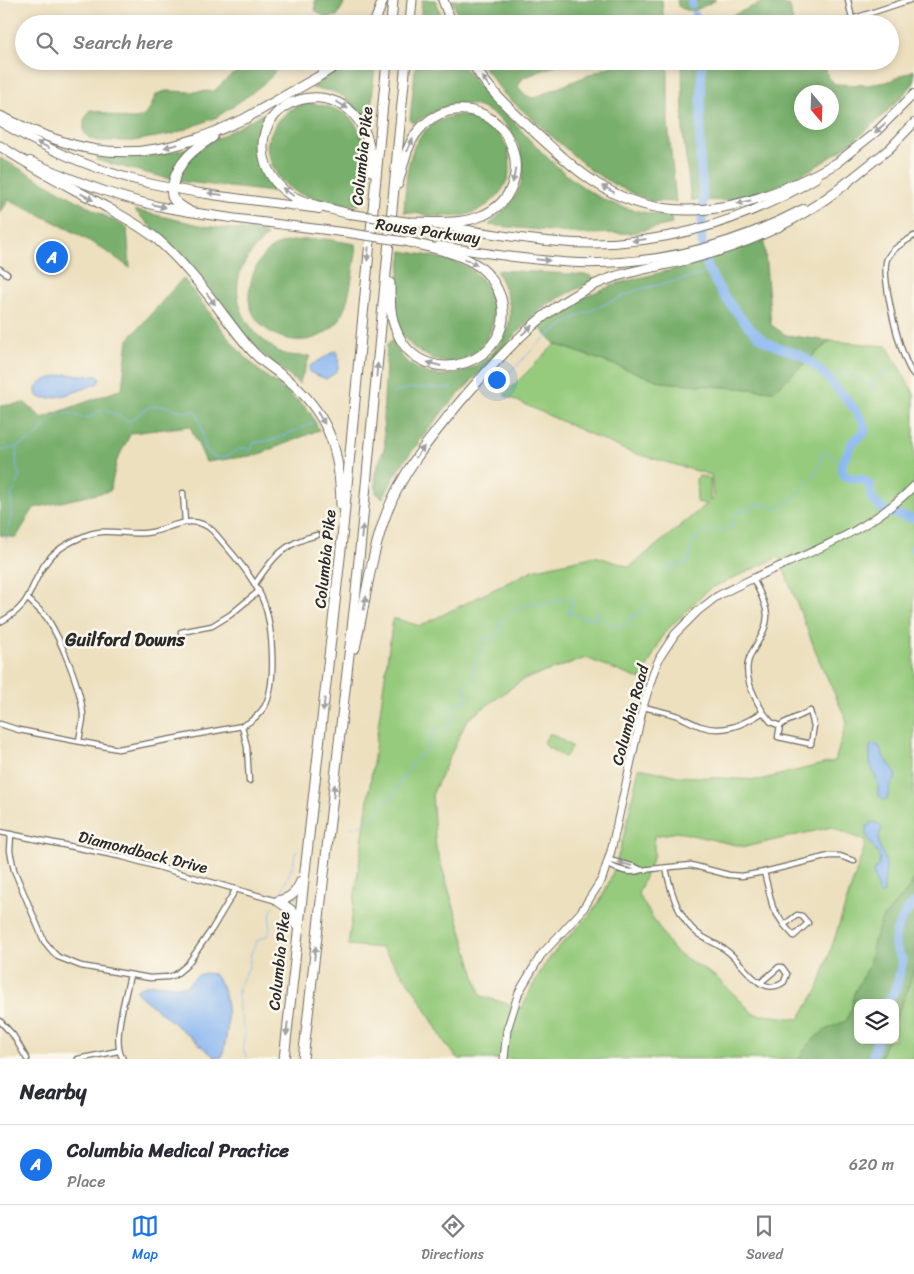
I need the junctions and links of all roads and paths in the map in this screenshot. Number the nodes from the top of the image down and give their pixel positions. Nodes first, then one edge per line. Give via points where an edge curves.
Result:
1 (383, 0) edge
2 (393, 0) edge
3 (412, 0) edge
4 (443, 0) edge
5 (848, 0) edge
6 (910, 0) edge
7 (377, 15) edge
8 (392, 15) edge
9 (411, 15) edge
10 (449, 15) edge
11 (851, 15) edge
12 (864, 15) edge
13 (328, 70) edge
14 (386, 70) edge
15 (405, 70) edge
16 (478, 70) edge
17 (914, 94) edge
18 (0, 116) edge
19 (249, 117) junction
20 (0, 122) edge
21 (914, 123) edge
22 (0, 145) edge
23 (837, 163) junction
24 (849, 181) junction
25 (172, 188) junction
26 (372, 206) junction
27 (392, 208) junction
28 (189, 211) junction
29 (350, 214) junction
30 (410, 222) junction
31 (390, 231) junction
32 (914, 236) edge
33 (408, 242) junction
34 (720, 247) junction
35 (688, 256) junction
36 (0, 269) edge
37 (7, 274) dead end
38 (914, 374) edge
39 (914, 486) edge
40 (183, 493) dead end
41 (185, 522) junction
42 (317, 535) dead end
43 (341, 549) junction
44 (753, 578) junction
45 (255, 584) junction
46 (259, 591) junction
47 (28, 599) junction
48 (0, 622) edge
49 (182, 632) dead end
50 (346, 684) junction
51 (643, 708) junction
52 (762, 712) junction
53 (0, 724) edge
54 (242, 726) junction
55 (780, 726) junction
56 (79, 741) junction
57 (249, 781) dead end
58 (0, 832) edge
59 (11, 834) junction
60 (854, 861) dead end
61 (608, 862) junction
62 (666, 868) junction
63 (305, 871) junction
64 (764, 872) junction
65 (236, 889) junction
66 (278, 901) junction
67 (784, 925) junction
68 (297, 935) junction
69 (130, 975) junction
70 (760, 983) junction
71 (0, 1021) edge
72 (118, 1051) junction
73 (27, 1059) edge
74 (78, 1059) edge
75 (123, 1059) edge
76 (284, 1059) edge
77 (303, 1059) edge
78 (504, 1059) edge

1 - 7 highway
2 - 8 highway
3 - 9 highway
4 - 10 highway
5 - 11 street
6 - 12 street
13 - 19 highway
14 - 26 highway, Columbia Pike
15 - 27 highway, Columbia Pike
23 -> 16 highway via 772,194 716,208 662,208 634,201 591,180 563,158 514,112
17 -> 23 main road, Rouse Parkway via 877,131
19 -> 18 highway via 198,139 127,152 62,143
19 - 25 highway via 195,149 179,167
25 -> 20 main road, Rouse Parkway via 100,169 40,144
21 - 24 main road via 889,149
22 -> 28 main road, Rouse Parkway via 94,188
22 -> 43 highway via 155,238 190,271 256,355 308,400 327,427 339,464
23 -> 30 main road, Rouse Parkway via 776,201 717,224 626,242 529,239
24 - 34 main road via 805,208
24 - 34 highway via 787,223
25 - 28 highway via 175,202
29 -> 25 main road, Rouse Parkway
29 -> 26 highway via 294,197 271,175 264,153 265,134 273,118 291,103 308,97 324,98 354,114 364,130 370,150
26 -> 43 highway, Columbia Pike
27 -> 30 highway via 405,157 424,124 437,115 457,110 478,113 497,123 513,147 516,165 512,185 502,202 489,212 470,219
27 - 31 highway, Columbia Pike
28 - 33 main road, Rouse Parkway, bridge
29 - 30 main road, Rouse Parkway, bridge
33 -> 31 highway via 460,256 478,266 494,282 502,304 502,321 492,343 478,357 456,366 439,366 424,361 404,346 392,314
50 -> 31 highway, Columbia Pike
32 - 38 street via 892,252 886,266 895,328 908,367
33 -> 35 main road, Rouse Parkway via 581,263
34 - 35 highway
50 -> 35 highway via 387,511 412,463 443,423 516,340 556,306 614,277
36 - 37 street
39 - 44 main road, Columbia Road via 864,527
40 - 41 street
41 - 45 street via 208,527
41 - 47 street via 137,534 109,531 89,534 49,558
42 - 45 street via 294,543 278,554
43 -> 63 highway, Columbia Pike
44 - 51 main road, Columbia Road via 716,597 675,634 654,671
44 - 52 street via 767,615 760,640 750,655 747,672
45 - 46 street
46 - 49 street via 212,626
46 - 54 street via 271,632 269,692 262,710
47 - 48 street via 15,613
47 - 56 street via 56,633 76,685 83,718
77 -> 50 highway, Columbia Pike
51 - 52 street via 713,729 738,726
51 - 61 main road, Columbia Road
52 - 55 street
53 - 56 street
54 - 56 street via 126,748 107,748
54 - 57 street
55 - 55 street via 810,711 814,726 811,744 778,737
58 - 59 street, Diamondback Drive
59 - 65 street, Diamondback Drive via 123,857
59 - 69 street via 14,870 40,932 53,952 71,963
60 - 64 street via 829,856
61 - 62 street via 634,873
61 - 78 main road, Columbia Road via 589,900 542,955 519,992 507,1030
62 - 64 street via 691,865 735,875
62 - 70 street via 670,886 686,922 696,932 728,951
63 - 66 highway via 294,894
63 - 68 highway, Columbia Pike
64 - 67 street via 773,908
65 - 66 street, Diamondback Drive
65 - 69 street via 212,929 180,971 159,978
66 - 68 highway via 293,913
67 - 67 street via 797,915 808,923 794,936
68 -> 76 highway, Columbia Pike
69 - 72 street
70 - 70 street via 778,967 787,974 784,982 776,986
71 - 73 street
72 - 74 street
72 - 75 street

